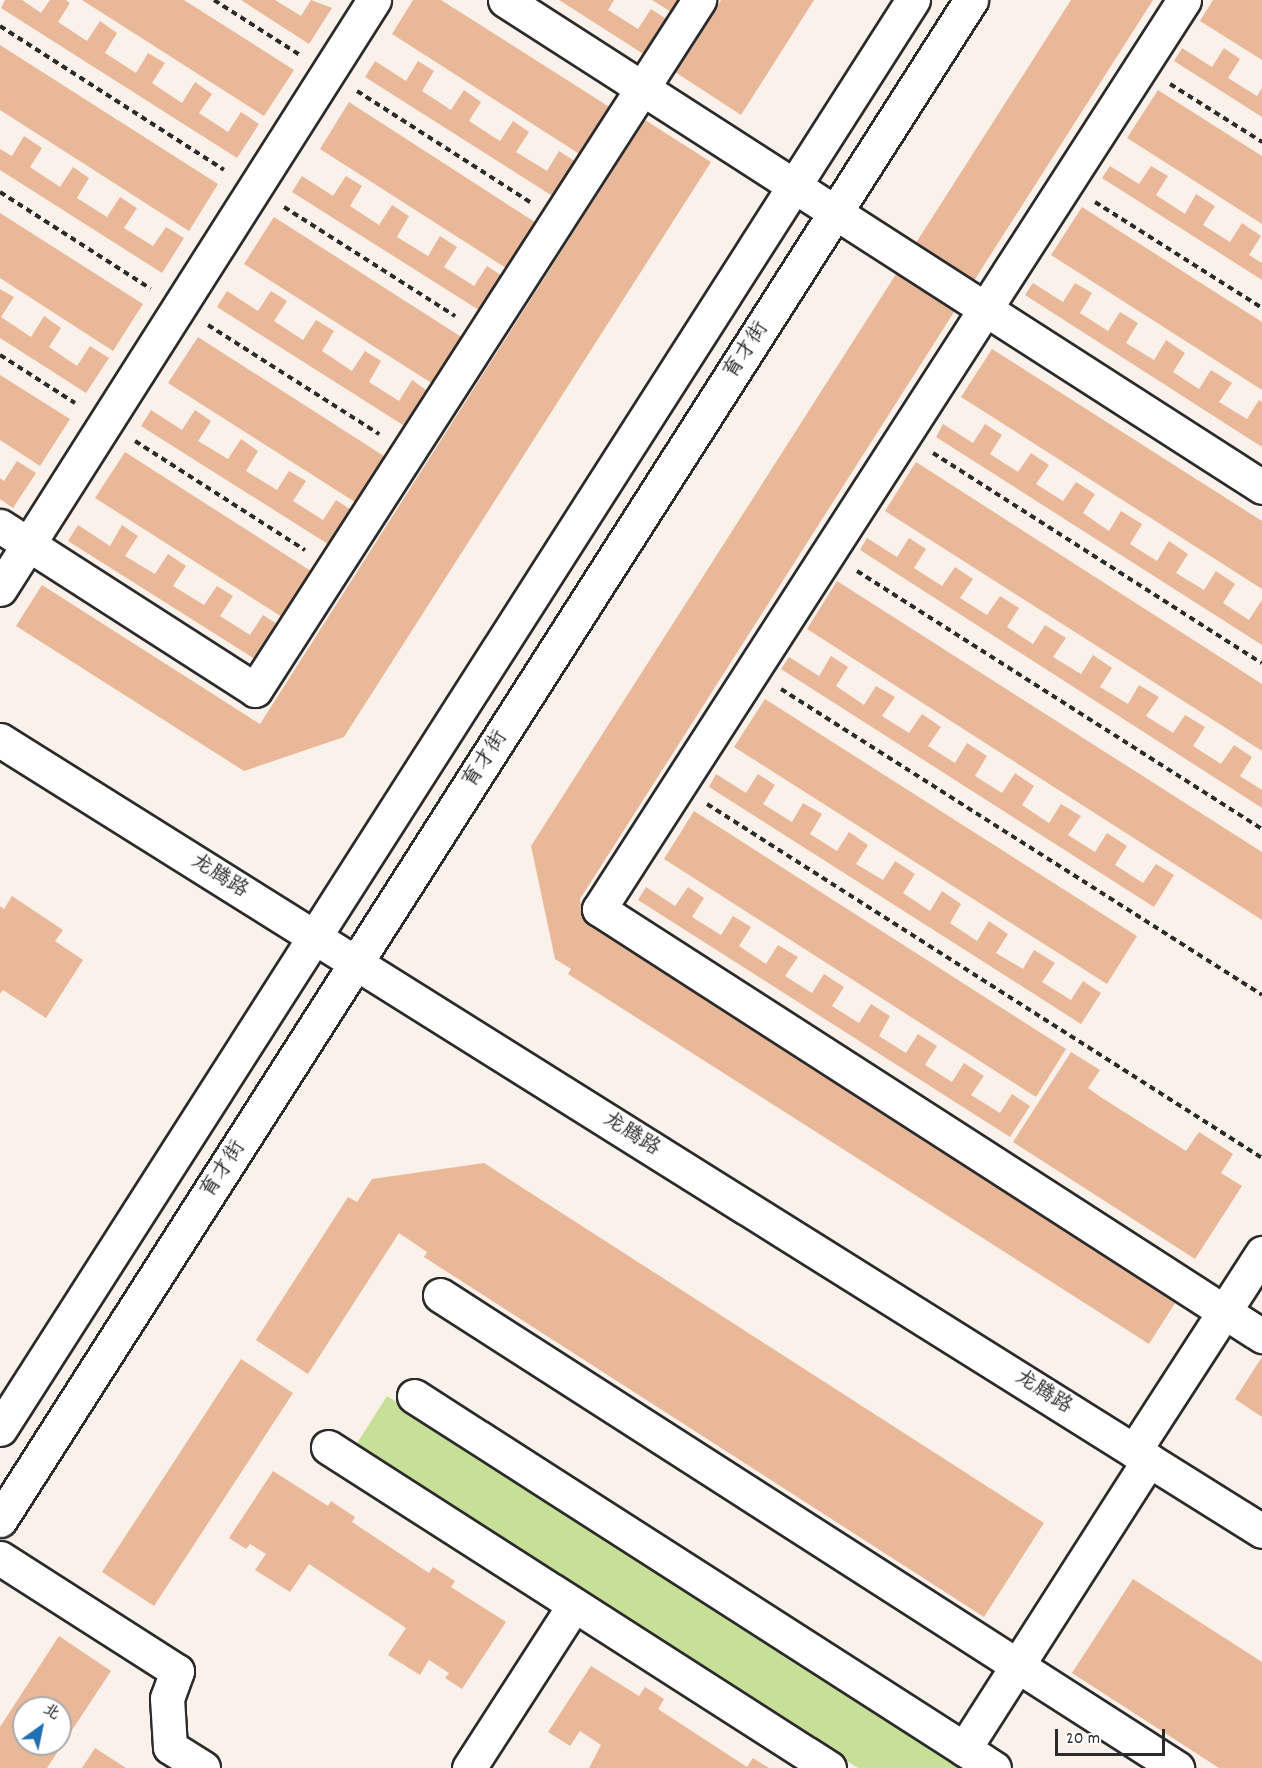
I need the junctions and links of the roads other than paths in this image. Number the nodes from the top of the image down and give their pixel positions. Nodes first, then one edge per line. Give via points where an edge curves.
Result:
1 (374, 0) edge
2 (505, 0) edge
3 (699, 0) edge
4 (913, 0) edge
5 (971, 0) edge
6 (1184, 0) edge
7 (643, 88) junction
8 (794, 186) junction
9 (835, 213) junction
10 (986, 309) junction
11 (1262, 487) edge
12 (0, 526) edge
13 (28, 544) junction
14 (0, 589) edge
15 (0, 740) edge
16 (314, 936) junction
17 (356, 963) junction
18 (1262, 1253) edge
19 (440, 1295) dead end
20 (1224, 1312) junction
21 (1262, 1336) edge
22 (414, 1396) dead end
23 (0, 1429) edge
24 (328, 1447) dead end
25 (1142, 1455) junction
26 (0, 1520) edge
27 (1262, 1531) edge
28 (0, 1558) edge
29 (574, 1605) junction
30 (1017, 1666) junction
31 (964, 1749) junction
32 (203, 1768) edge
33 (469, 1768) edge
34 (829, 1768) edge
35 (994, 1768) edge
36 (1177, 1768) edge

1 - 13 street
2 - 7 street
3 - 7 street
4 - 8 street
5 - 9 street, 育才街
6 - 10 street
7 - 8 street
7 - 13 street via 255,690
8 - 9 street
8 - 16 street
9 - 10 street
9 - 17 street, 育才街
10 - 11 street
10 - 20 street via 599,909
12 - 13 street
13 - 14 street
15 - 16 street, 龙腾路
16 - 17 street, 龙腾路
16 - 23 street
17 - 25 street, 龙腾路
17 - 26 street, 育才街
18 - 20 street
19 - 30 street
20 - 21 street
20 - 25 street
22 - 31 street
24 - 29 street
25 - 27 street, 龙腾路
25 - 30 street
28 - 32 street via 177,1671 167,1698 170,1747
29 - 33 street
29 - 34 street
30 - 31 street
30 - 36 street
31 - 35 street

